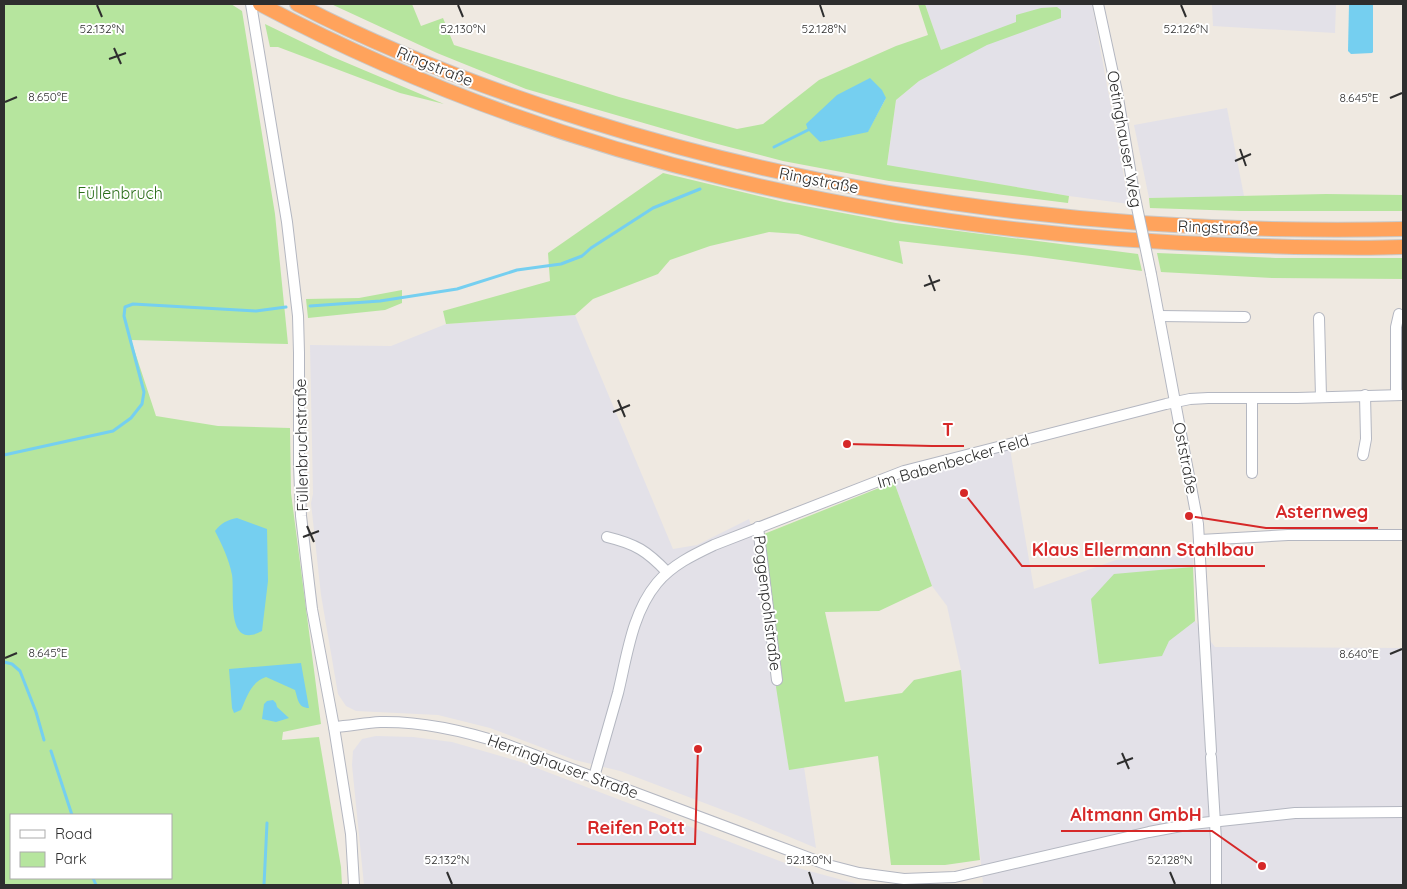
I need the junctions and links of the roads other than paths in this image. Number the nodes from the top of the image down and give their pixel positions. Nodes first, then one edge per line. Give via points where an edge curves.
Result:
1 (251, 4) edge
2 (260, 4) edge
3 (297, 4) edge
4 (1098, 4) edge
5 (1403, 229) edge
6 (1403, 247) edge
7 (1150, 274) joint
8 (1399, 314) dead end
9 (1159, 316) junction
10 (1245, 316) dead end
11 (1319, 318) dead end
12 (1365, 395) junction
13 (1400, 395) edge
14 (1252, 398) junction
15 (1321, 398) junction
16 (1176, 402) junction
17 (1363, 455) dead end
18 (1252, 473) dead end
19 (758, 527) junction
20 (1403, 535) edge
21 (607, 537) dead end
22 (1200, 540) junction
23 (667, 572) junction
24 (777, 680) dead end
25 (334, 728) junction
26 (594, 777) junction
27 (1403, 812) edge
28 (1215, 821) junction
29 (354, 885) edge
30 (1216, 885) edge

1 - 25 street, Füllenbruchstraße via 298,316 302,516 312,609
2 - 6 highway, Ringstraße via 376,61 510,114 631,153 824,200 979,226 1121,240
3 - 5 highway, Ringstraße via 382,45 531,103 686,150 815,180 991,209 1113,222 1264,229
4 - 7 street, Oetinghauser Weg, bridge
7 - 9 street, Oststraße
8 - 13 street, Im Babenbecker Feld via 1396,327
9 - 10 street
9 - 16 street, Oststraße
11 - 15 street
12 - 13 street, Im Babenbecker Feld
12 - 15 street, Im Babenbecker Feld
12 - 17 street
14 - 15 street, Im Babenbecker Feld
14 - 16 street, Im Babenbecker Feld
14 - 18 street
16 - 19 street, Im Babenbecker Feld via 904,471
16 - 22 street, Oststraße
19 - 23 street, Im Babenbecker Feld via 692,556
19 - 24 street, Poggenpohlstraße
20 - 22 street via 1288,535
21 - 23 street via 626,542 650,555
22 - 28 street, Oststraße
23 - 26 street, Im Babenbecker Feld via 641,608
25 - 26 street, Herringhauser Straße via 380,722 450,728 505,744
25 - 29 street, Füllenbruchstraße
26 - 28 street, Herringhauser Straße via 828,865 904,879 955,877 1149,832
27 - 28 street, Herringhauser Straße via 1295,812
28 - 30 street, Oststraße

